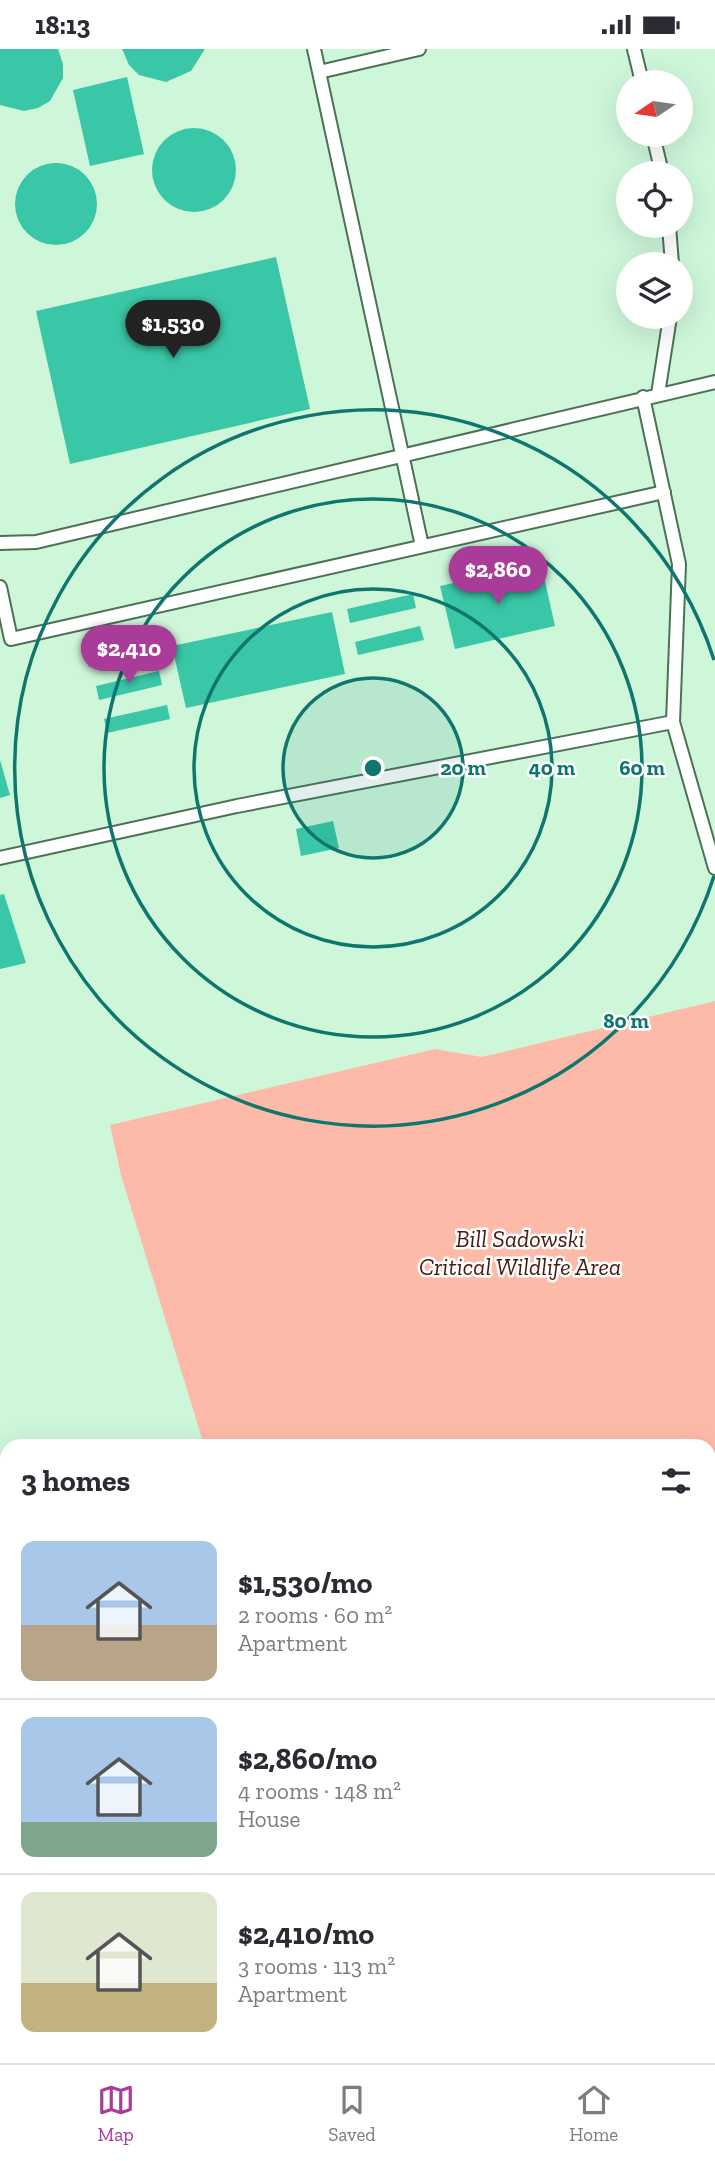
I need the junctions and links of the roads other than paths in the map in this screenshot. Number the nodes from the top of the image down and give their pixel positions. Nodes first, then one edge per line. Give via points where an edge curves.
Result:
1 (314, 49) edge
2 (419, 49) edge
3 (634, 49) edge
4 (639, 70) edge
5 (319, 72) junction
6 (668, 329) edge
7 (715, 382) edge
8 (657, 394) junction
9 (643, 397) junction
10 (402, 456) junction
11 (664, 492) junction
12 (0, 543) edge
13 (422, 546) junction
14 (0, 587) edge
15 (673, 722) junction
16 (0, 858) edge
17 (715, 868) edge

1 - 5 lane
2 - 5 lane
3 - 4 lane
5 - 10 lane
6 - 8 lane
7 - 8 lane
8 - 9 lane
9 - 10 lane
9 - 11 lane
10 - 12 lane via 36,542
10 - 13 lane
11 - 13 lane
11 - 15 lane via 679,564
13 - 14 lane via 11,639
15 - 16 lane via 237,806
15 - 17 lane

